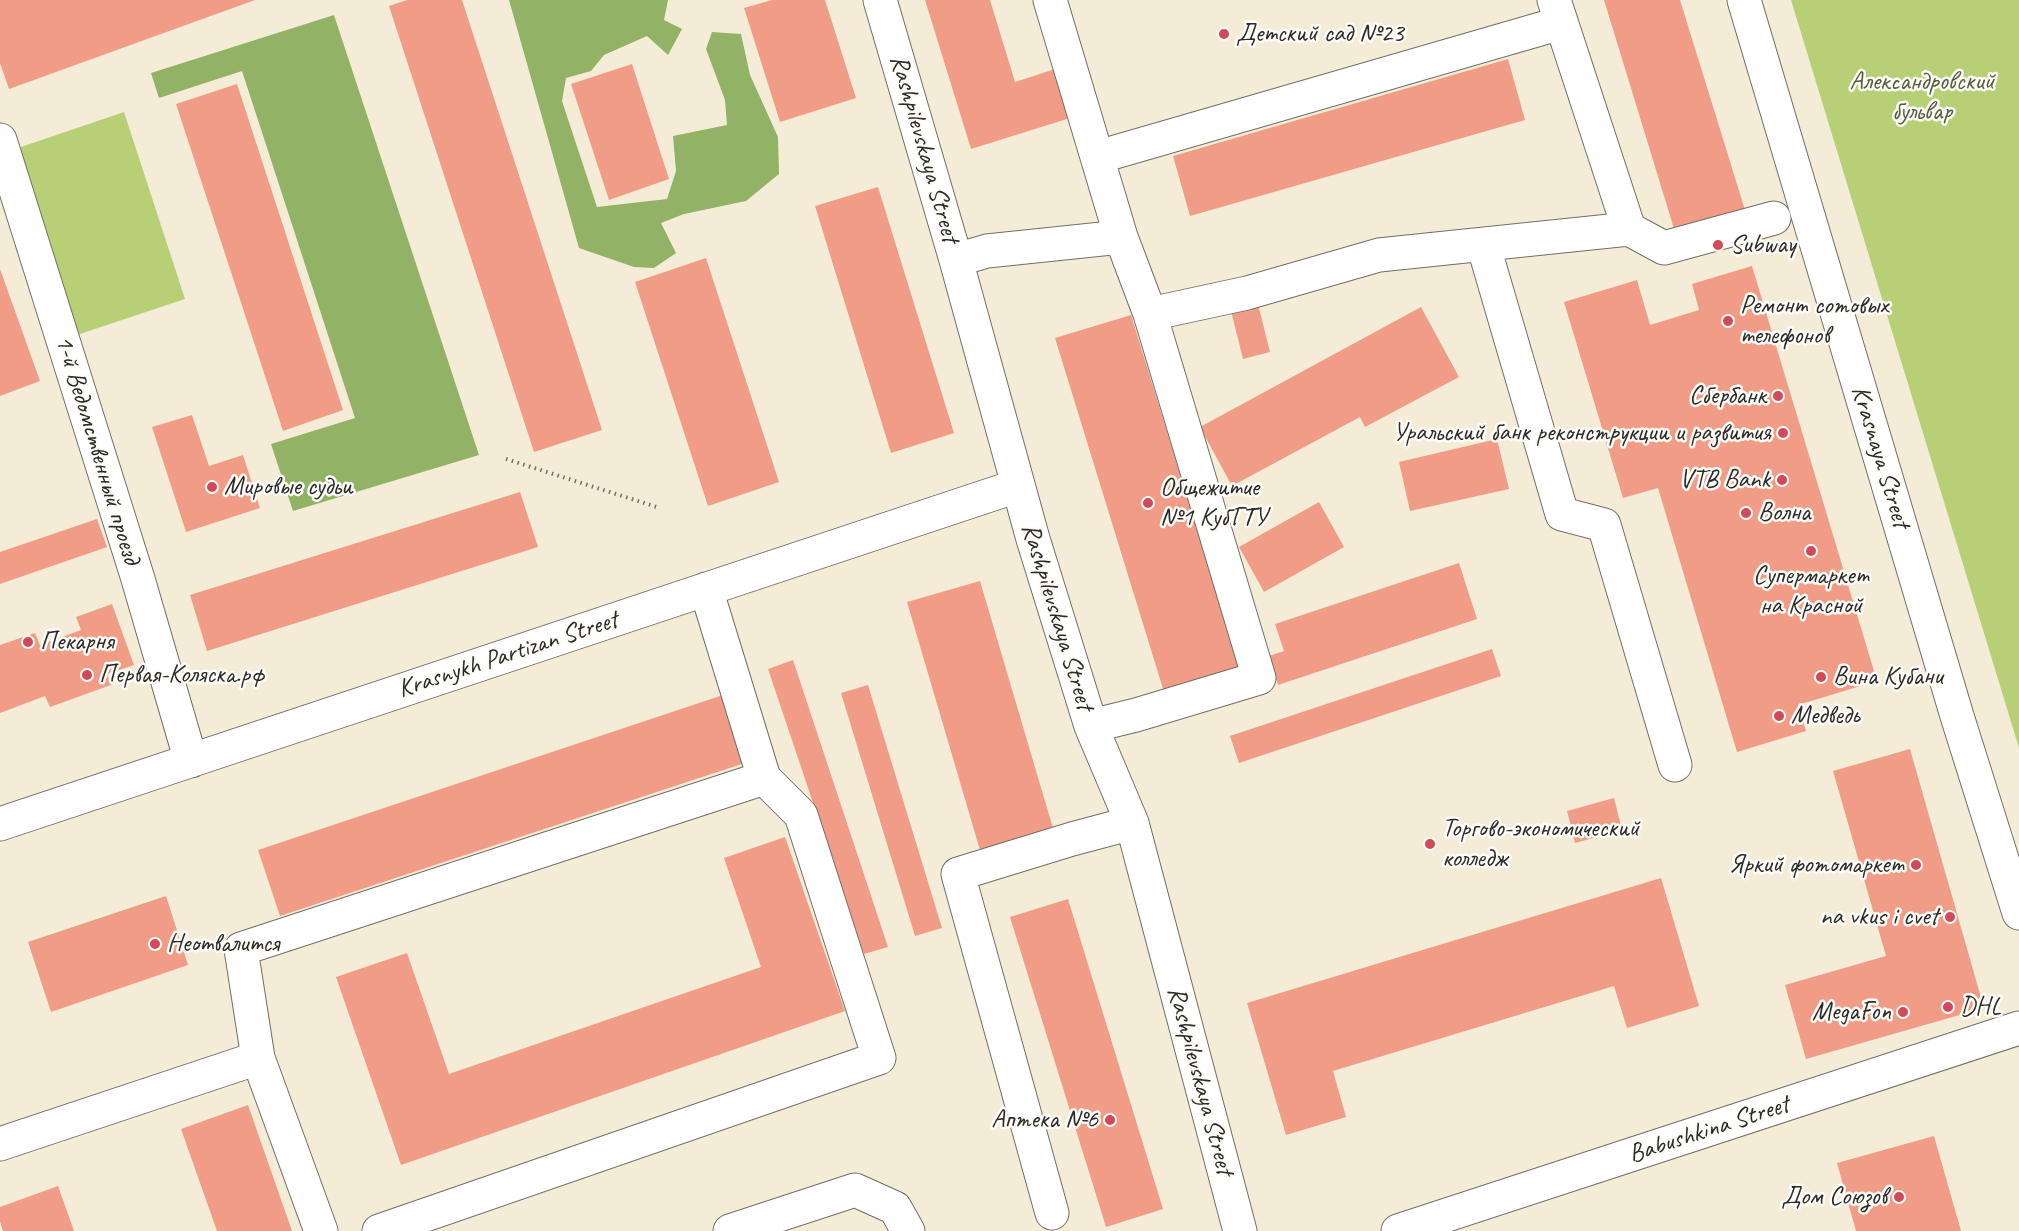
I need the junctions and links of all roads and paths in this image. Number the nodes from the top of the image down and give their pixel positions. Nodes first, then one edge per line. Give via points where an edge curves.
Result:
1 (880, 0) edge
2 (1050, 0) edge
3 (1744, 0) edge
4 (1558, 11) edge
5 (0, 140) edge
6 (1098, 158) junction
7 (1774, 218) dead end
8 (1629, 229) junction
9 (1121, 237) junction
10 (1483, 244) junction
11 (956, 260) junction
12 (1150, 314) junction
13 (506, 459) dead end
14 (1017, 486) junction
15 (660, 507) dead end
16 (706, 589) junction
17 (1091, 726) junction
18 (191, 761) junction
19 (1675, 765) dead end
20 (764, 778) junction
21 (0, 824) edge
22 (1132, 824) junction
23 (2019, 913) edge
24 (2019, 1028) edge
25 (258, 1058) junction
26 (0, 1144) edge
27 (1052, 1213) dead end
28 (1458, 1222) edge
29 (321, 1231) edge
30 (379, 1231) edge
31 (730, 1231) edge
32 (908, 1231) edge
33 (1240, 1231) edge
34 (1398, 1231) edge

1 - 11 street, Rashpilevskaya Street
2 - 6 street
3 - 23 street, Krasnaya Street
4 - 6 street
4 - 8 street
5 - 18 street, 1-й Ведомственный проезд
6 - 9 street
7 - 8 street via 1664,248
8 - 10 street
9 - 11 street via 987,251
9 - 12 street
10 - 12 street via 1379,255 1247,293
10 - 19 street via 1562,514 1604,525
11 - 14 street, Rashpilevskaya Street
12 - 17 street via 1258,678
13 - 15 path
14 - 16 street, Krasnykh Partizan Street
14 - 17 street, Rashpilevskaya Street
16 - 18 street, Krasnykh Partizan Street
16 - 20 street
17 - 22 street, Rashpilevskaya Street
18 - 21 street, Krasnykh Partizan Street
20 - 25 street via 241,949
20 - 30 street via 801,814 879,1058
22 - 27 street via 1072,838 958,874
22 - 33 street, Rashpilevskaya Street
24 - 28 street, Babushkina Street
25 - 26 street
25 - 29 street
28 - 34 street, Babushkina Street
31 - 32 street via 855,1190 895,1208

